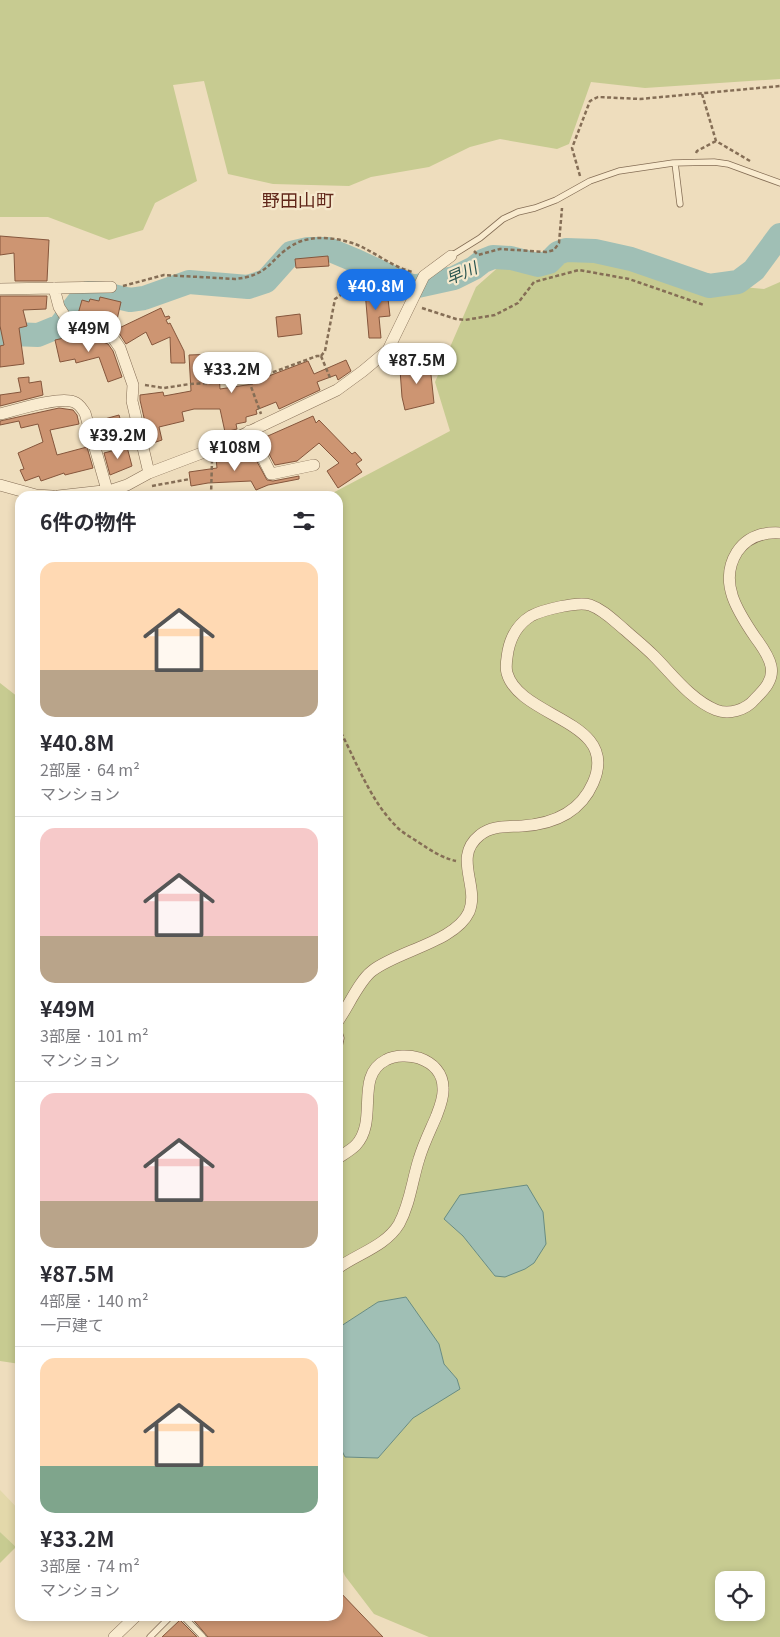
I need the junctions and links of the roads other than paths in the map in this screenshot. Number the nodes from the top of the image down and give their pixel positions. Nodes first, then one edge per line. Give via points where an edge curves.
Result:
1 (676, 163) junction
2 (780, 183) edge
3 (680, 204) dead end
4 (451, 256) joint
5 (111, 287) road end
6 (54, 288) junction
7 (0, 289) edge
8 (0, 414) edge
9 (249, 432) junction
10 (314, 465) dead end
11 (149, 473) junction
12 (0, 485) edge
13 (107, 490) junction
14 (22, 491) edge
15 (104, 491) edge
16 (780, 533) edge
17 (343, 1013) edge
18 (343, 1154) edge
19 (343, 1265) edge
20 (131, 1621) edge
21 (166, 1621) edge
22 (188, 1621) edge
23 (114, 1637) edge
24 (150, 1637) edge
25 (203, 1637) edge

1 - 2 lane via 728,164
1 - 3 lane
1 - 4 lane via 605,175 535,208 503,219
4 - 9 street via 426,275 388,350 337,390
5 - 6 street
6 - 7 street
6 - 11 street via 66,318 113,338 120,348 133,385 132,401
8 - 13 street via 58,400 75,402 85,413
9 - 10 street via 271,474
9 - 11 street
11 - 13 street via 127,485
12 - 14 street
13 - 15 street
16 - 17 street via 759,535 744,544 731,565 731,595 771,666 768,684 751,703 733,712 718,711 707,705 608,615 587,604 533,615 520,624 512,637 506,662 507,673 514,687 536,705 582,732 591,742 596,753 593,784 569,813 547,824 498,827 483,832 474,840 467,864 471,894 469,912 447,935 371,971
18 - 19 street via 363,1135 367,1121 369,1077 376,1067 397,1056 412,1056 434,1066 444,1090 419,1160 407,1206 398,1225 386,1239
20 - 23 street
21 - 24 lane
22 - 25 lane

